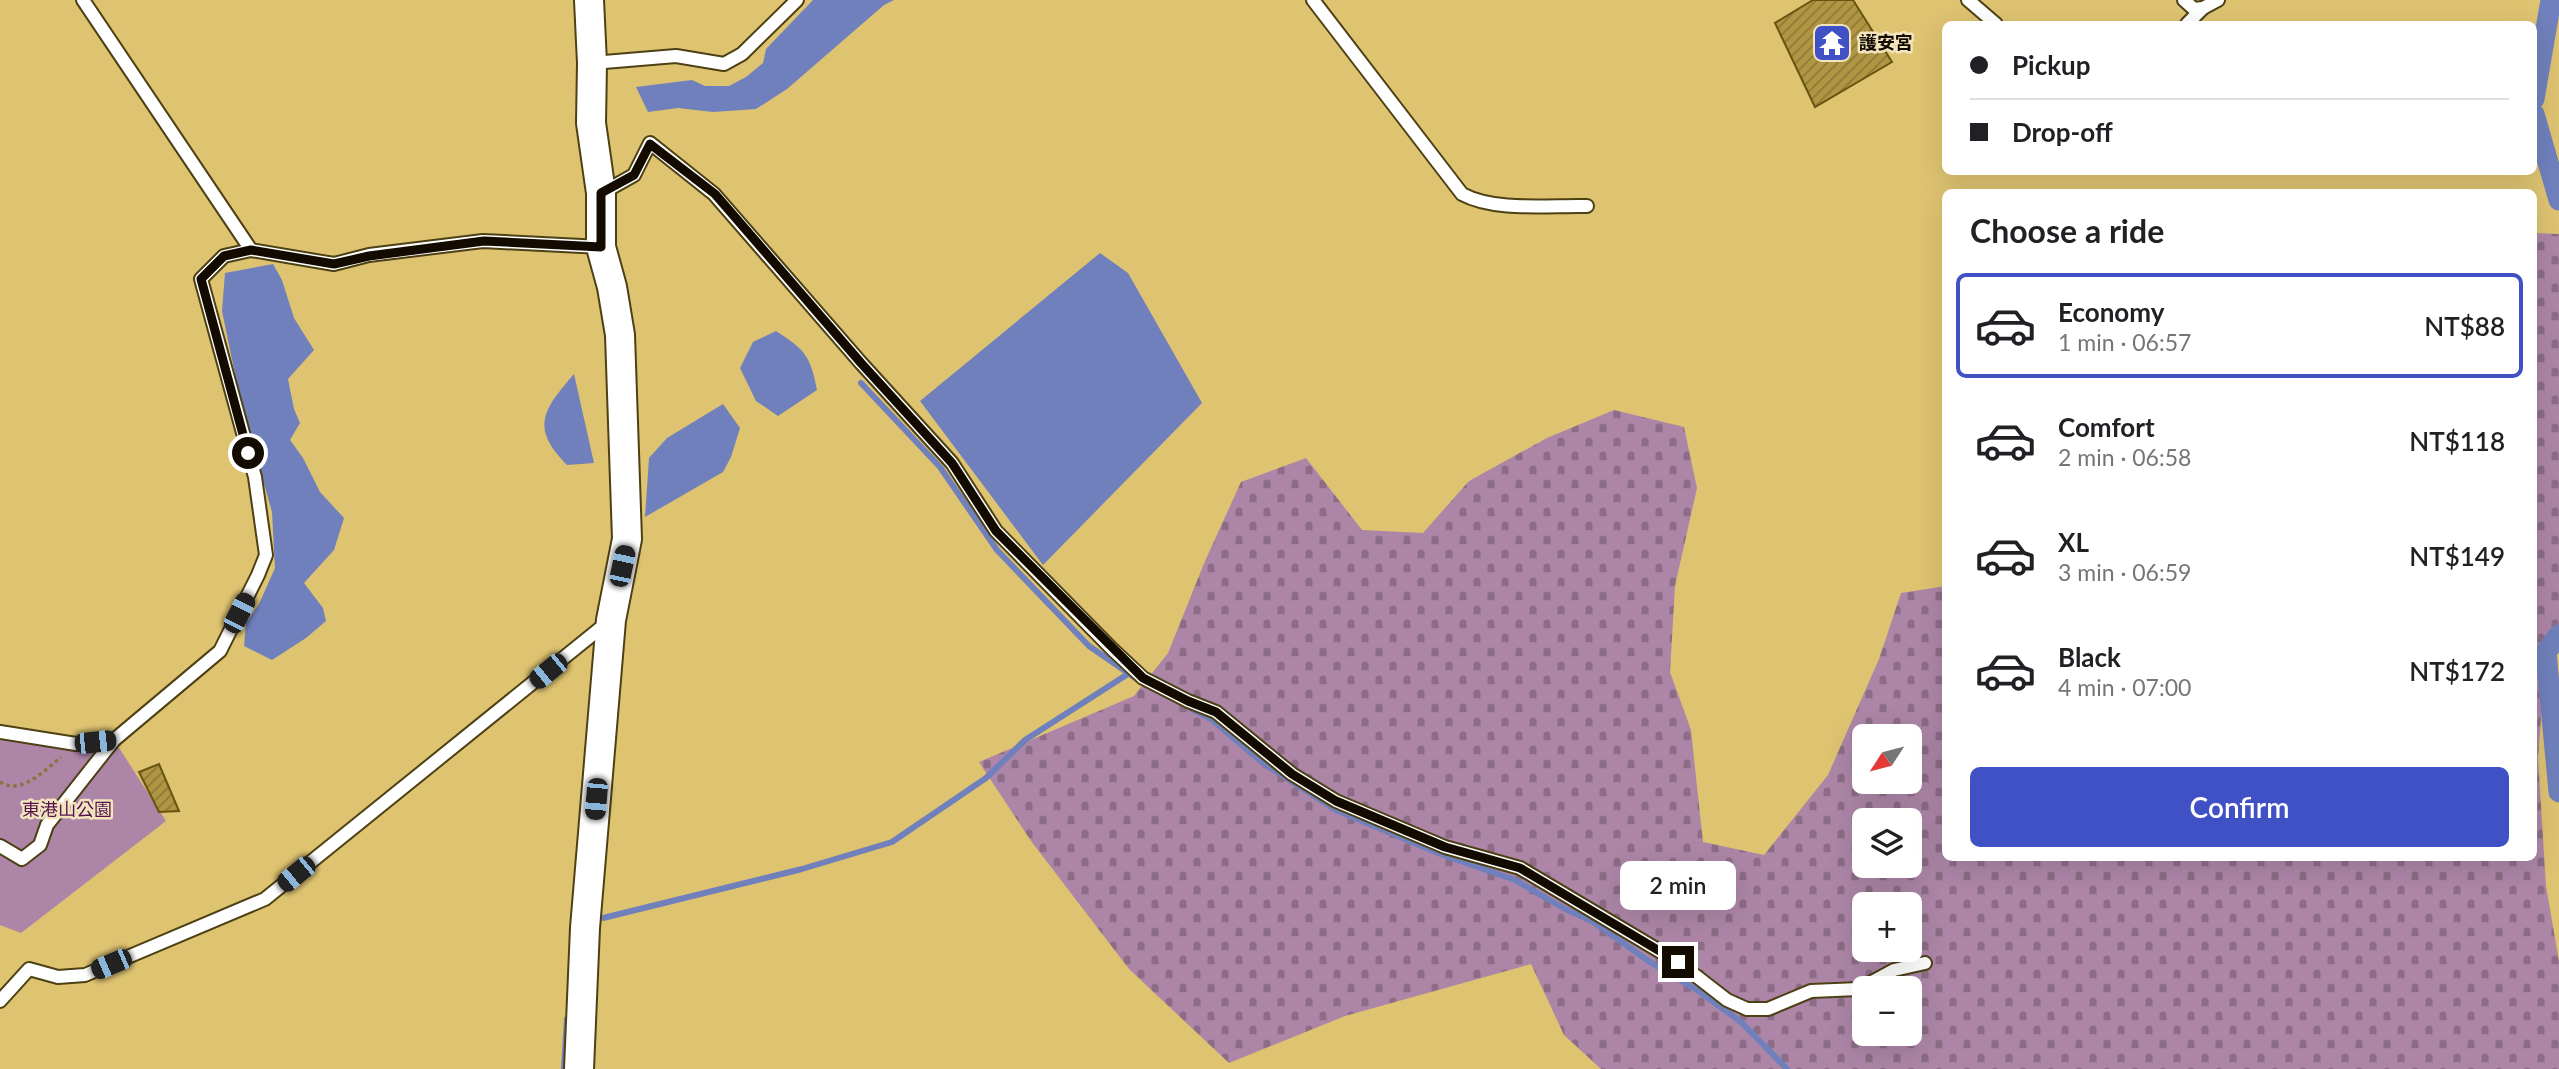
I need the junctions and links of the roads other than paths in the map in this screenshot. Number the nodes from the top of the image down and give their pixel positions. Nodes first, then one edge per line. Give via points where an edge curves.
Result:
1 (83, 0) edge
2 (589, 0) edge
3 (797, 0) edge
4 (1313, 0) edge
5 (1968, 0) edge
6 (2184, 0) edge
7 (2218, 0) edge
8 (2203, 8) junction
9 (1992, 21) edge
10 (2190, 21) edge
11 (592, 63) junction
12 (601, 193) junction
13 (1587, 206) dead end
14 (601, 247) junction
15 (251, 250) junction
16 (611, 620) junction
17 (0, 732) edge
18 (114, 740) junction
19 (0, 846) edge
20 (1925, 963) dead end
21 (0, 1001) edge
22 (579, 1069) edge

1 - 15 lane
2 - 11 street
3 - 11 lane via 742,54 724,64 676,56
4 - 13 lane via 1462,194 1491,204
5 - 9 lane
6 - 8 lane via 2194,9
7 - 8 lane
8 - 10 lane
11 - 12 street via 591,123
12 - 14 street
12 - 20 lane via 634,175 650,144 715,194 952,463 996,531 1112,649 1143,678 1216,712 1292,774 1336,801 1445,847 1520,868 1678,962 1727,1000 1747,1009 1768,1009 1811,991 1859,989 1894,970
14 - 15 lane via 484,241 334,264
14 - 16 street via 620,335 627,540
15 - 18 lane via 224,256 201,279 255,477 266,555 220,650
16 - 21 lane via 265,899 85,975 58,977 29,969
16 - 22 street via 585,928
17 - 18 lane via 76,744
18 - 19 lane via 47,824 40,845 22,859

